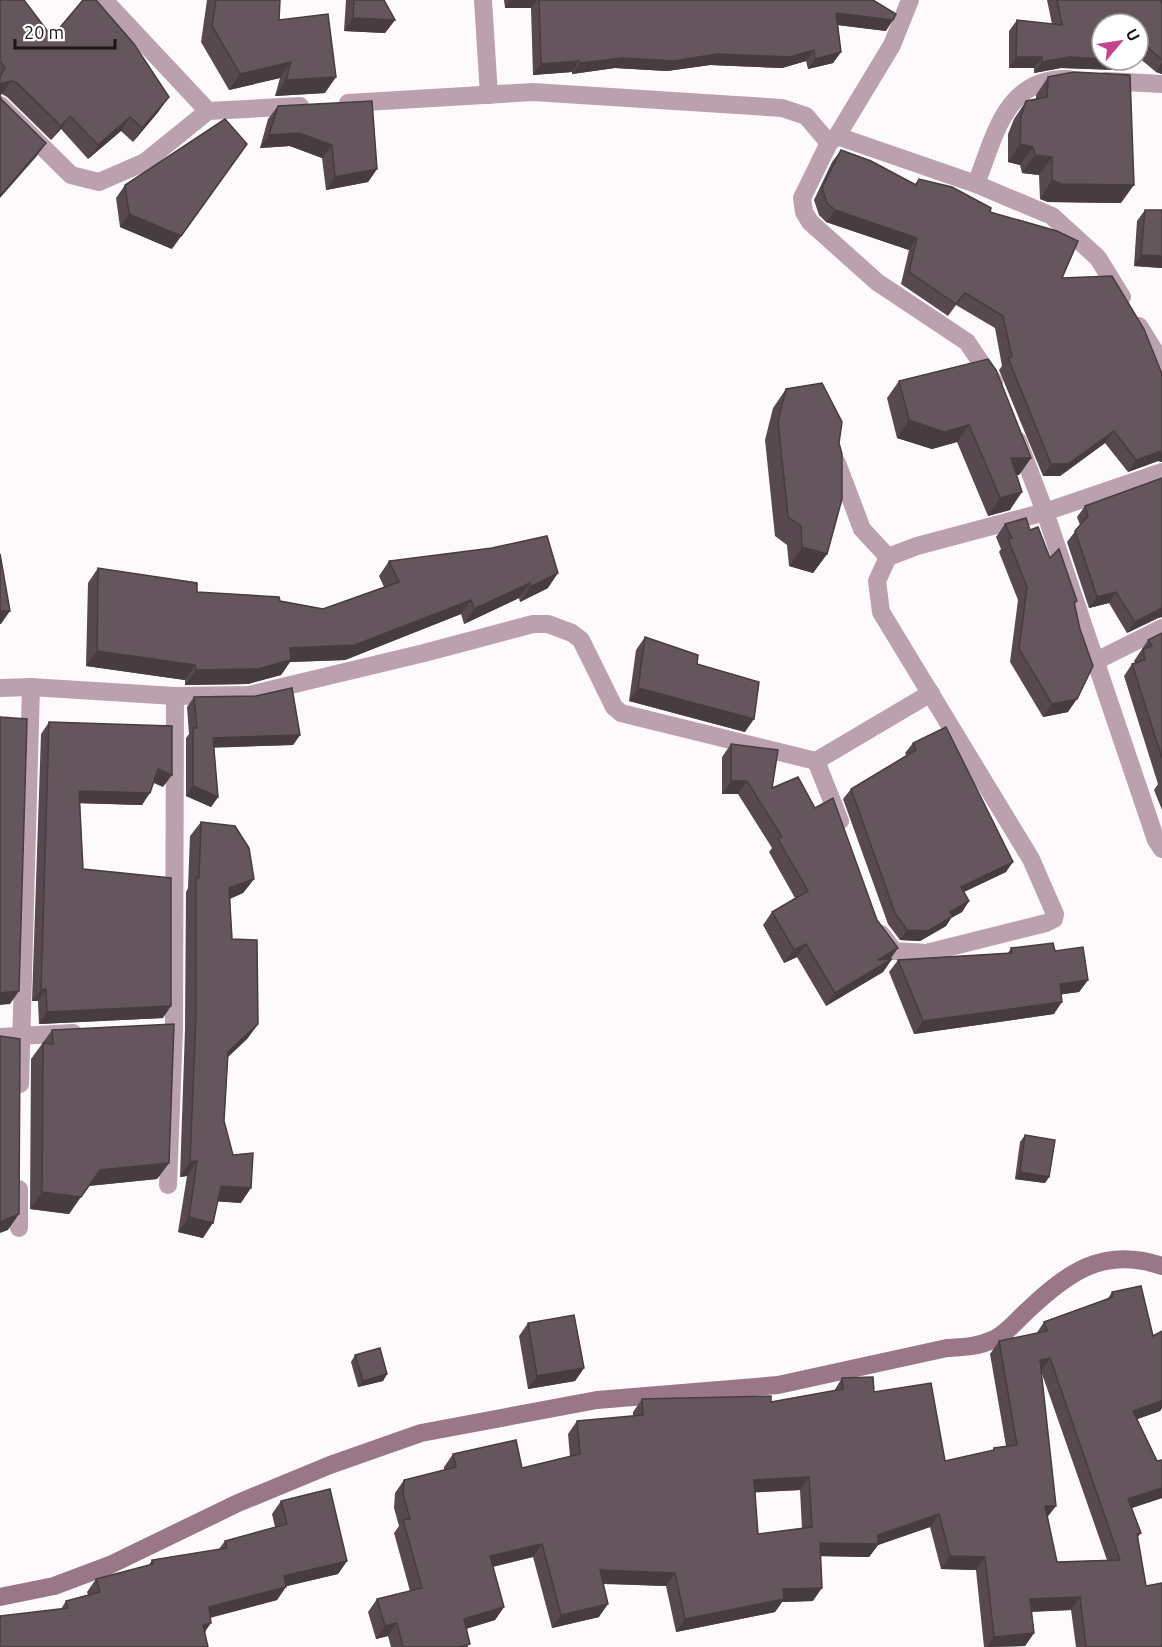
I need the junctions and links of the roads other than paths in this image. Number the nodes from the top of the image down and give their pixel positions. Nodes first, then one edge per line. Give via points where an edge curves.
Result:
1 (104, 0) edge
2 (483, 0) edge
3 (910, 0) edge
4 (1162, 84) edge
5 (489, 95) junction
6 (0, 105) edge
7 (208, 111) junction
8 (833, 139) junction
9 (976, 184) junction
10 (1162, 363) edge
11 (1003, 404) edge
12 (1012, 426) edge
13 (837, 463) edge
14 (1162, 472) edge
15 (1045, 512) junction
16 (888, 557) junction
17 (1162, 628) edge
18 (1094, 662) junction
19 (31, 687) junction
20 (0, 688) edge
21 (931, 693) junction
22 (175, 696) junction
23 (816, 761) junction
24 (846, 835) edge
25 (1162, 849) edge
26 (875, 919) edge
27 (174, 1029) junction
28 (150, 1030) edge
29 (91, 1032) edge
30 (20, 1035) junction
31 (0, 1037) edge
32 (20, 1103) edge
33 (19, 1171) edge
34 (168, 1185) edge
35 (19, 1228) edge
36 (1162, 1266) edge
37 (0, 1597) edge

1 - 7 street
2 - 5 street
3 - 8 street via 892,45
4 - 9 street via 1061,79 1030,85 1004,113
5 - 7 street
5 - 8 street via 532,92 782,108 806,116
6 - 7 street via 71,175 99,182 145,162
8 - 9 street
8 - 11 street via 802,198 810,222 877,282 968,342
9 - 10 street via 1052,216 1098,258
12 - 15 street
13 - 16 street via 862,529
14 - 15 street
15 - 16 street
15 - 18 street
16 - 21 street via 877,581 881,612
17 - 18 street
18 - 25 street
19 - 20 street
19 - 22 street
19 - 30 street
21 - 23 street
21 - 26 street via 1032,859 1054,919 926,953 905,954 894,951 886,942
22 - 23 street via 249,695 493,633 548,624 581,640 614,707 621,713
22 - 27 street
23 - 24 street
27 - 28 street
27 - 34 street
29 - 30 street
30 - 31 street
30 - 32 street
33 - 35 street
36 - 37 street via 1139,1258 1104,1260 1067,1277 993,1340 971,1347 946,1348 778,1385 597,1400 421,1433 238,1503 110,1565 54,1586

